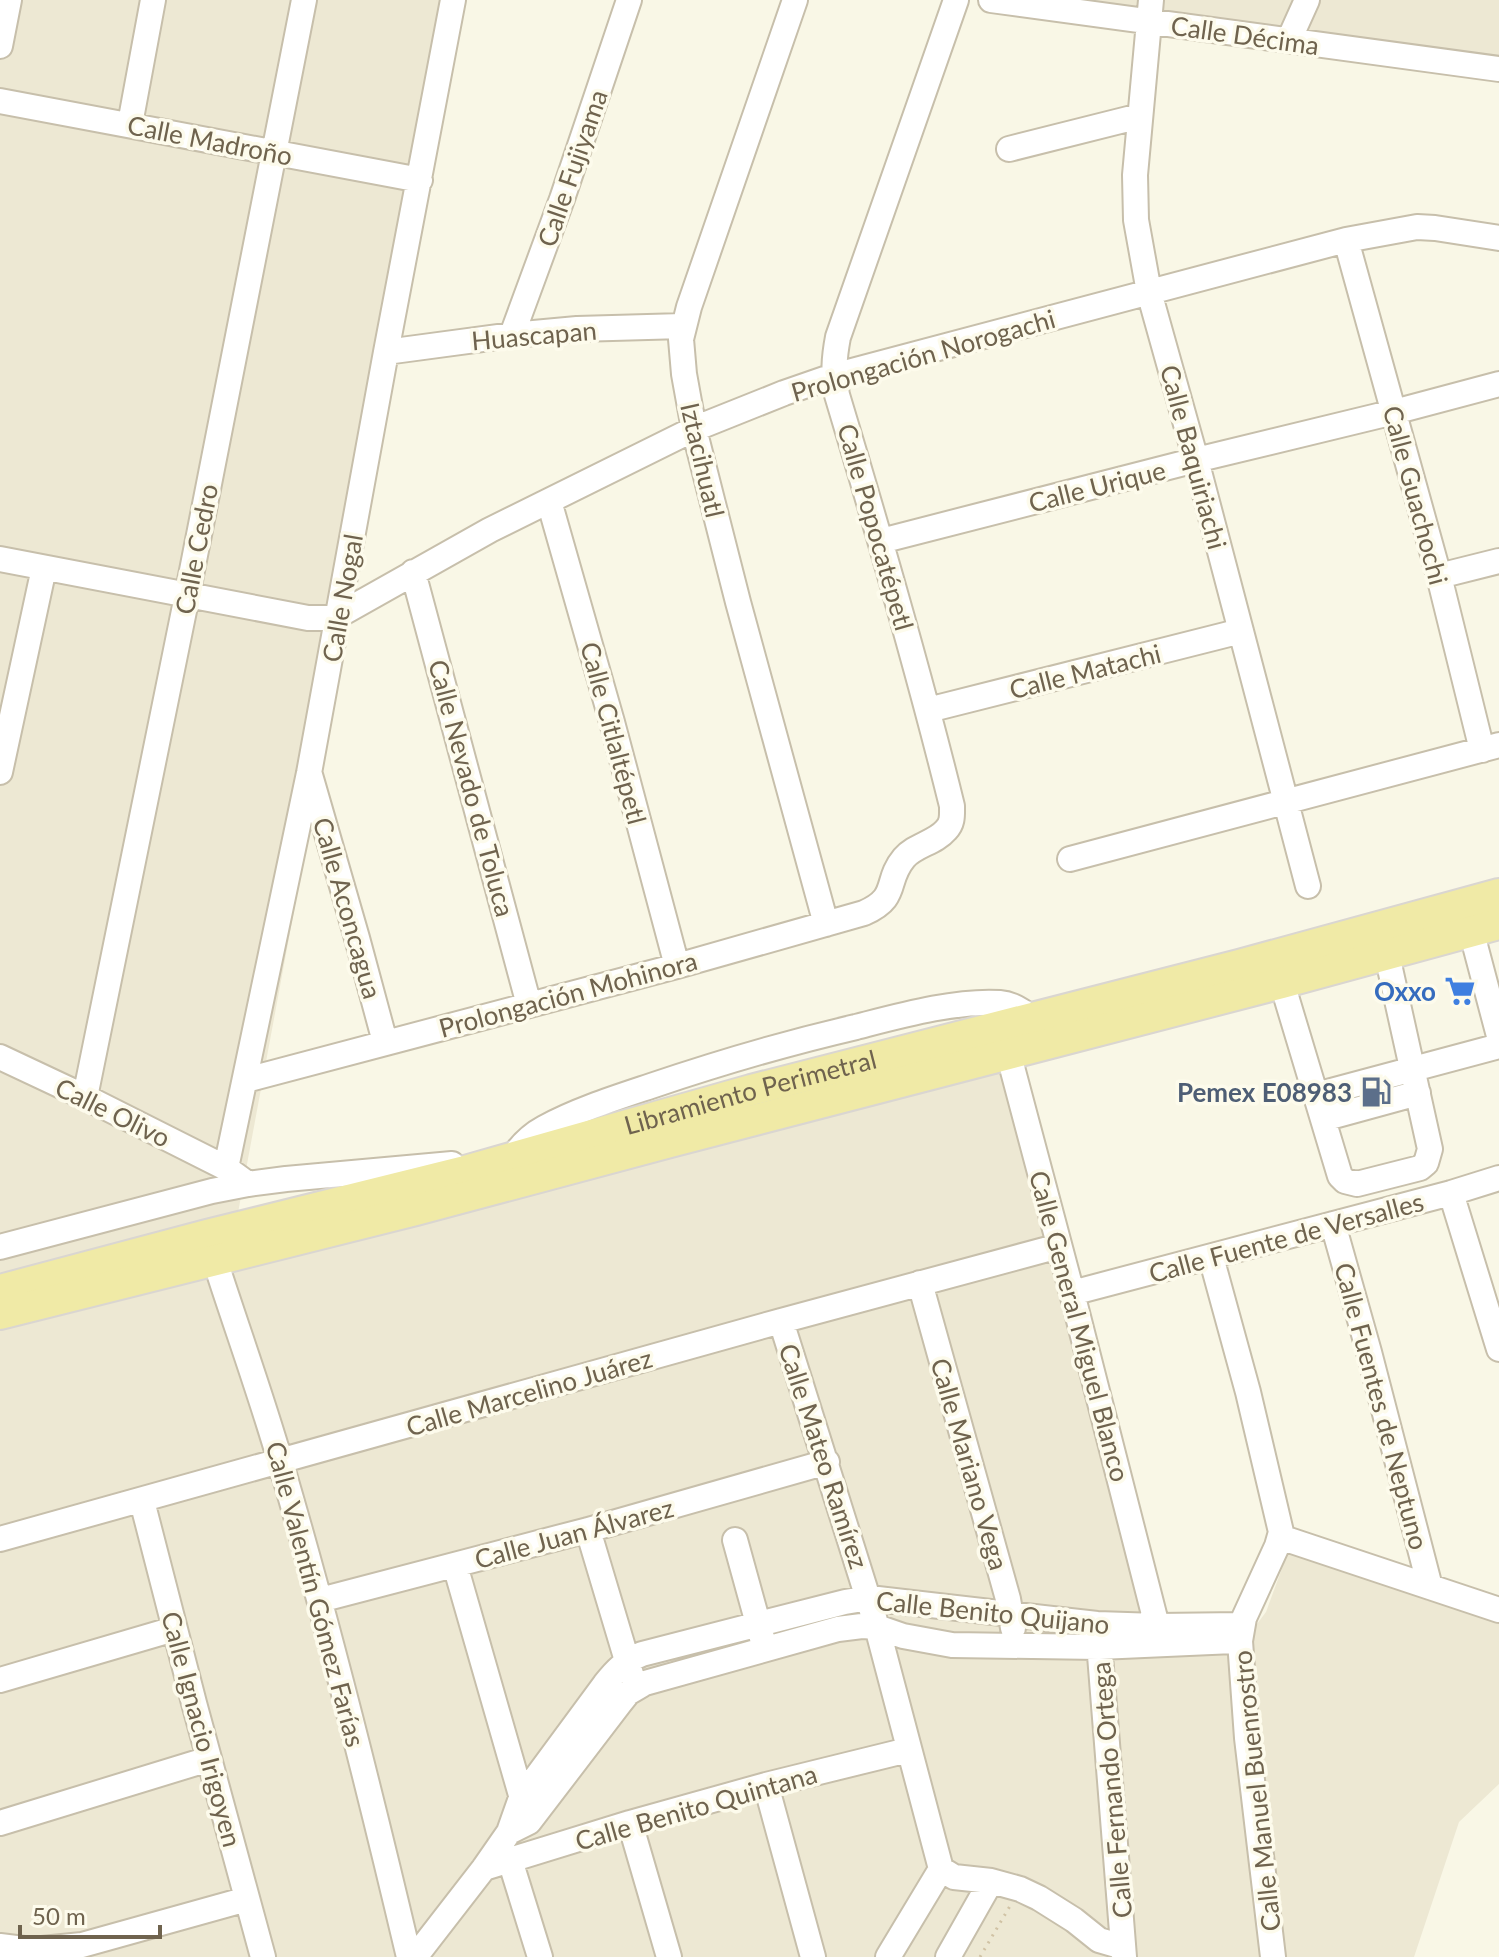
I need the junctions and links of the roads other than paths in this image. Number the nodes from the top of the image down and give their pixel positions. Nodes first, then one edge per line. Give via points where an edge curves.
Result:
1 (9, 0) edge
2 (153, 0) edge
3 (304, 0) edge
4 (453, 0) edge
5 (629, 0) edge
6 (795, 0) edge
7 (956, 0) edge
8 (991, 0) edge
9 (1307, 0) edge
10 (1150, 11) edge
11 (1289, 40) junction
12 (0, 46) edge
13 (1499, 69) edge
14 (0, 101) edge
15 (1140, 116) junction
16 (130, 124) junction
17 (1009, 149) dead end
18 (274, 152) junction
19 (420, 180) junction
20 (1499, 238) edge
21 (1346, 240) junction
22 (1149, 292) junction
23 (683, 326) junction
24 (512, 335) junction
25 (386, 352) junction
26 (833, 376) junction
27 (1499, 384) edge
28 (1394, 412) junction
29 (694, 429) junction
30 (1196, 460) junction
31 (549, 501) junction
32 (881, 541) junction
33 (0, 559) edge
34 (1499, 561) edge
35 (44, 568) junction
36 (413, 572) junction
37 (1439, 576) junction
38 (187, 596) junction
39 (339, 615) junction
40 (1241, 631) junction
41 (928, 710) junction
42 (1490, 748) edge
43 (0, 772) edge
44 (309, 773) junction
45 (1286, 802) junction
46 (1070, 859) dead end
47 (1308, 886) dead end
48 (1499, 894) edge
49 (886, 898) joint
50 (1478, 920) edge
51 (826, 924) junction
52 (1387, 955) junction
53 (677, 966) junction
54 (1282, 983) junction
55 (529, 1005) junction
56 (1032, 1018) junction
57 (1499, 1036) edge
58 (1005, 1040) junction
59 (385, 1042) junction
60 (1499, 1046) edge
61 (0, 1057) edge
62 (1413, 1069) junction
63 (246, 1080) junction
64 (1418, 1093) junction
65 (1316, 1095) junction
66 (85, 1097) junction
67 (1323, 1119) junction
68 (513, 1157) junction
69 (226, 1168) junction
70 (465, 1171) junction
71 (1499, 1178) edge
72 (248, 1184) junction
73 (1451, 1193) junction
74 (1333, 1224) junction
75 (1059, 1246) junction
76 (0, 1247) edge
77 (211, 1248) junction
78 (1211, 1257) junction
79 (920, 1283) junction
80 (0, 1290) edge
81 (1072, 1293) junction
82 (0, 1314) edge
83 (781, 1321) junction
84 (1499, 1349) edge
85 (281, 1462) junction
86 (827, 1462) junction
87 (142, 1501) junction
88 (588, 1530) junction
89 (1280, 1537) junction
90 (0, 1539) edge
91 (735, 1540) dead end
92 (455, 1565) junction
93 (1430, 1587) junction
94 (869, 1598) junction
95 (320, 1600) junction
96 (1499, 1610) edge
97 (1011, 1615) junction
98 (758, 1624) junction
99 (1157, 1626) junction
100 (877, 1627) junction
101 (174, 1629) junction
102 (1241, 1633) junction
103 (1098, 1635) junction
104 (1015, 1646) junction
105 (765, 1650) junction
106 (627, 1661) junction
107 (0, 1680) edge
108 (636, 1688) junction
109 (908, 1750) junction
110 (209, 1759) junction
111 (766, 1785) junction
112 (521, 1798) junction
113 (0, 1823) edge
114 (630, 1823) junction
115 (519, 1827) junction
116 (510, 1860) junction
117 (484, 1868) junction
118 (941, 1869) junction
119 (991, 1881) junction
120 (247, 1899) junction
121 (0, 1946) edge
122 (1115, 1951) edge
123 (56, 1953) edge
124 (263, 1957) edge
125 (412, 1957) edge
126 (540, 1957) edge
127 (669, 1957) edge
128 (813, 1957) edge
129 (888, 1957) edge
130 (948, 1957) edge
131 (1273, 1957) edge

1 - 12 street
2 - 16 street
3 - 18 street, Calle Cedro
4 - 19 street, Calle Nogal
5 - 24 street, Calle Fujiyama
6 - 23 street, Iztacihuatl
7 - 26 street, Calle Popocatépetl via 838,337
8 - 10 street, Calle Décima
9 - 11 street
10 - 11 street, Calle Décima
10 - 15 street, Calle Baquiriachi
11 - 13 street, Calle Décima
14 - 16 street, Calle Madroño
15 - 17 street
15 - 22 street, Calle Baquiriachi via 1134,194
16 - 18 street, Calle Madroño
18 - 19 street, Calle Madroño
18 - 38 street, Calle Cedro
19 - 25 street, Calle Nogal
20 - 21 street, Prolongación Norogachi via 1417,227
21 - 22 street, Prolongación Norogachi
21 - 28 street, Calle Guachochi
22 - 26 street, Prolongación Norogachi
22 - 30 street, Calle Baquiriachi
23 - 24 street, Huascapan
23 - 29 street, Iztacihuatl via 684,374
24 - 25 street, Huascapan
25 - 39 street, Calle Nogal
26 - 29 street, Prolongación Norogachi
26 - 32 street, Calle Popocatépetl
27 - 28 street, Calle Urique
28 - 30 street, Calle Urique
28 - 37 street, Calle Guachochi
29 - 31 street, Prolongación Norogachi
29 - 51 street, Iztacihuatl
30 - 32 street, Calle Urique
30 - 40 street, Calle Baquiriachi
31 - 36 street, Prolongación Norogachi
31 - 53 street, Calle Citlaltépetl
32 - 41 street, Calle Popocatépetl
33 - 35 street
34 - 37 street
35 - 38 street
35 - 43 street
36 - 39 street, Prolongación Norogachi
36 - 55 street, Calle Nevado de Toluca
37 - 42 street, Calle Guachochi
38 - 39 street via 308,618
38 - 66 street, Calle Cedro
39 - 44 street, Calle Nogal
40 - 41 street, Calle Matachi
40 - 45 street, Calle Baquiriachi
41 - 49 street, Calle Popocatépetl via 952,818 942,834 905,856
42 - 45 street
44 - 59 street, Calle Aconcagua
44 - 63 street, Calle Nogal
45 - 46 street
45 - 47 street, Calle Baquiriachi
48 - 50 main road, Libramiento Perimetral
49 - 51 street, Prolongación Mohinora via 864,913
50 - 52 main road, Libramiento Perimetral
50 - 56 main road, Libramiento Perimetral
50 - 57 street
51 - 53 street, Prolongación Mohinora
52 - 54 main road, Libramiento Perimetral
52 - 62 street
53 - 55 street, Prolongación Mohinora
54 - 58 main road, Libramiento Perimetral
54 - 65 street
55 - 59 street, Prolongación Mohinora
56 - 58 main road, Libramiento Perimetral
56 - 68 street via 1005,1003 953,1006 825,1034 712,1065 580,1112 542,1129
58 - 68 main road, Libramiento Perimetral via 737,1094
58 - 75 street, Calle General Miguel Blanco
58 - 77 main road, Libramiento Perimetral via 685,1138 416,1210
59 - 63 street, Prolongación Mohinora
60 - 62 street
61 - 66 street, Calle Olivo
62 - 64 street
62 - 65 street
63 - 69 street, Calle Nogal
64 - 67 street
64 - 67 street via 1430,1149 1420,1168 1357,1184 1345,1181
65 - 67 street
66 - 69 street, Calle Olivo
68 - 70 main road, Libramiento Perimetral
69 - 72 street
70 - 72 street via 453,1164
70 - 77 main road, Libramiento Perimetral
71 - 73 street, Calle Fuente de Versalles
72 - 76 street
73 - 74 street, Calle Fuente de Versalles
73 - 84 street
74 - 78 street, Calle Fuente de Versalles
74 - 93 street, Calle Fuentes de Neptuno
75 - 79 street, Calle Marcelino Juárez
75 - 81 street, Calle General Miguel Blanco
77 - 80 main road, Libramiento Perimetral
77 - 82 main road, Libramiento Perimetral
77 - 85 street, Calle Valentín Gómez Farías
78 - 81 street, Calle Fuente de Versalles
78 - 89 street
79 - 83 street, Calle Marcelino Juárez
79 - 97 street, Calle Mariano Vega
81 - 99 street, Calle General Miguel Blanco
83 - 85 street, Calle Marcelino Juárez
83 - 86 street, Calle Mateo Ramírez
85 - 87 street, Calle Marcelino Juárez
85 - 95 street, Calle Valentín Gómez Farías
86 - 88 street, Calle Juan Álvarez
86 - 94 street, Calle Mateo Ramírez
87 - 90 street, Calle Marcelino Juárez
87 - 101 street, Calle Ignacio Irigoyen
88 - 92 street, Calle Juan Álvarez
88 - 106 street
89 - 93 street
89 - 102 street
91 - 98 street
92 - 95 street, Calle Juan Álvarez
92 - 112 street
93 - 96 street
94 - 97 street, Calle Benito Quijano
94 - 98 street, Calle Benito Quijano
94 - 100 street, Calle Mateo Ramírez
95 - 125 street, Calle Valentín Gómez Farías
97 - 103 street, Calle Benito Quijano
97 - 104 street, Calle Mariano Vega
98 - 105 street
98 - 106 street, Calle Benito Quijano
99 - 102 street, Calle Benito Quijano
99 - 103 street, Calle Benito Quijano
100 - 104 street, Calle Benito Quijano via 952,1645
100 - 105 street, Calle Benito Quijano via 838,1629
100 - 109 street, Calle Mateo Ramírez
101 - 107 street
101 - 110 street, Calle Ignacio Irigoyen
102 - 103 street, Calle Benito Quijano
102 - 131 street, Calle Manuel Buenrostro via 1247,1738
103 - 104 street, Calle Benito Quijano
103 - 122 street, Calle Fernando Ortega
105 - 108 street, Calle Benito Quijano
106 - 108 street
106 - 112 street, Calle Benito Quijano
108 - 115 street, Calle Benito Quijano
109 - 111 street, Calle Benito Quintana
109 - 118 street, Calle Mateo Ramírez
110 - 113 street
110 - 120 street, Calle Ignacio Irigoyen
111 - 114 street, Calle Benito Quintana
111 - 128 street
112 - 115 street
114 - 116 street, Calle Benito Quintana
114 - 127 street
115 - 117 street, Calle Benito Quijano
116 - 117 street, Calle Benito Quintana
116 - 126 street
117 - 125 street, Calle Benito Quijano
118 - 119 street via 954,1877
118 - 129 street
119 - 122 street via 1039,1898
119 - 130 street
120 - 123 street
120 - 124 street, Calle Ignacio Irigoyen
121 - 123 street

